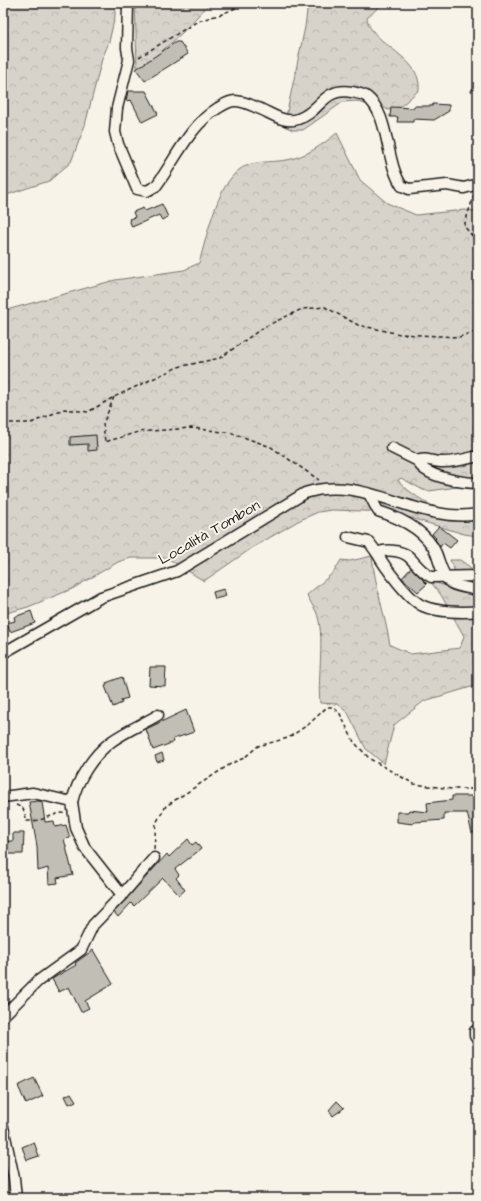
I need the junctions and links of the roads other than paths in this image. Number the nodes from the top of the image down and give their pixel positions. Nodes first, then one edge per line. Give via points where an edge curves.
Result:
1 (128, 3) edge
2 (477, 185) edge
3 (392, 448) dead end
4 (478, 456) edge
5 (418, 461) junction
6 (478, 483) edge
7 (370, 494) junction
8 (478, 514) edge
9 (348, 537) dead end
10 (377, 553) junction
11 (478, 576) edge
12 (446, 578) junction
13 (478, 590) edge
14 (478, 612) edge
15 (3, 653) edge
16 (158, 715) dead end
17 (3, 797) edge
18 (72, 802) junction
19 (154, 858) road end
20 (122, 895) junction
21 (3, 1016) edge
22 (478, 1031) edge
23 (478, 1041) edge
24 (3, 1127) edge
25 (16, 1198) edge

1 - 2 street via 128,62 117,108 115,132 135,186 140,190 150,190 156,186 193,129 205,117 229,103 236,101 253,105 291,121 309,114 329,94 347,91 366,96 378,112 391,159 402,186 409,189 447,185 464,188
3 - 5 street
4 - 5 street via 454,462
5 - 6 street via 426,470 440,477
7 - 8 street, Località Tombon via 433,512
7 - 12 street via 378,511 399,518 416,528 436,552
7 - 15 street, Località Tombon via 332,489 305,493 178,571 101,597
9 - 10 street via 369,542
10 - 12 street via 403,553 424,573 431,577
10 - 14 street via 402,588 422,606
11 - 12 street
12 - 13 street via 452,584
16 - 18 street via 112,741 103,750 79,783
17 - 18 street via 24,793 38,794
18 - 20 street via 76,828 85,848
19 - 20 street
20 - 21 street via 93,925 81,950 38,980
22 - 23 street via 475,1032 475,1036
24 - 25 street

